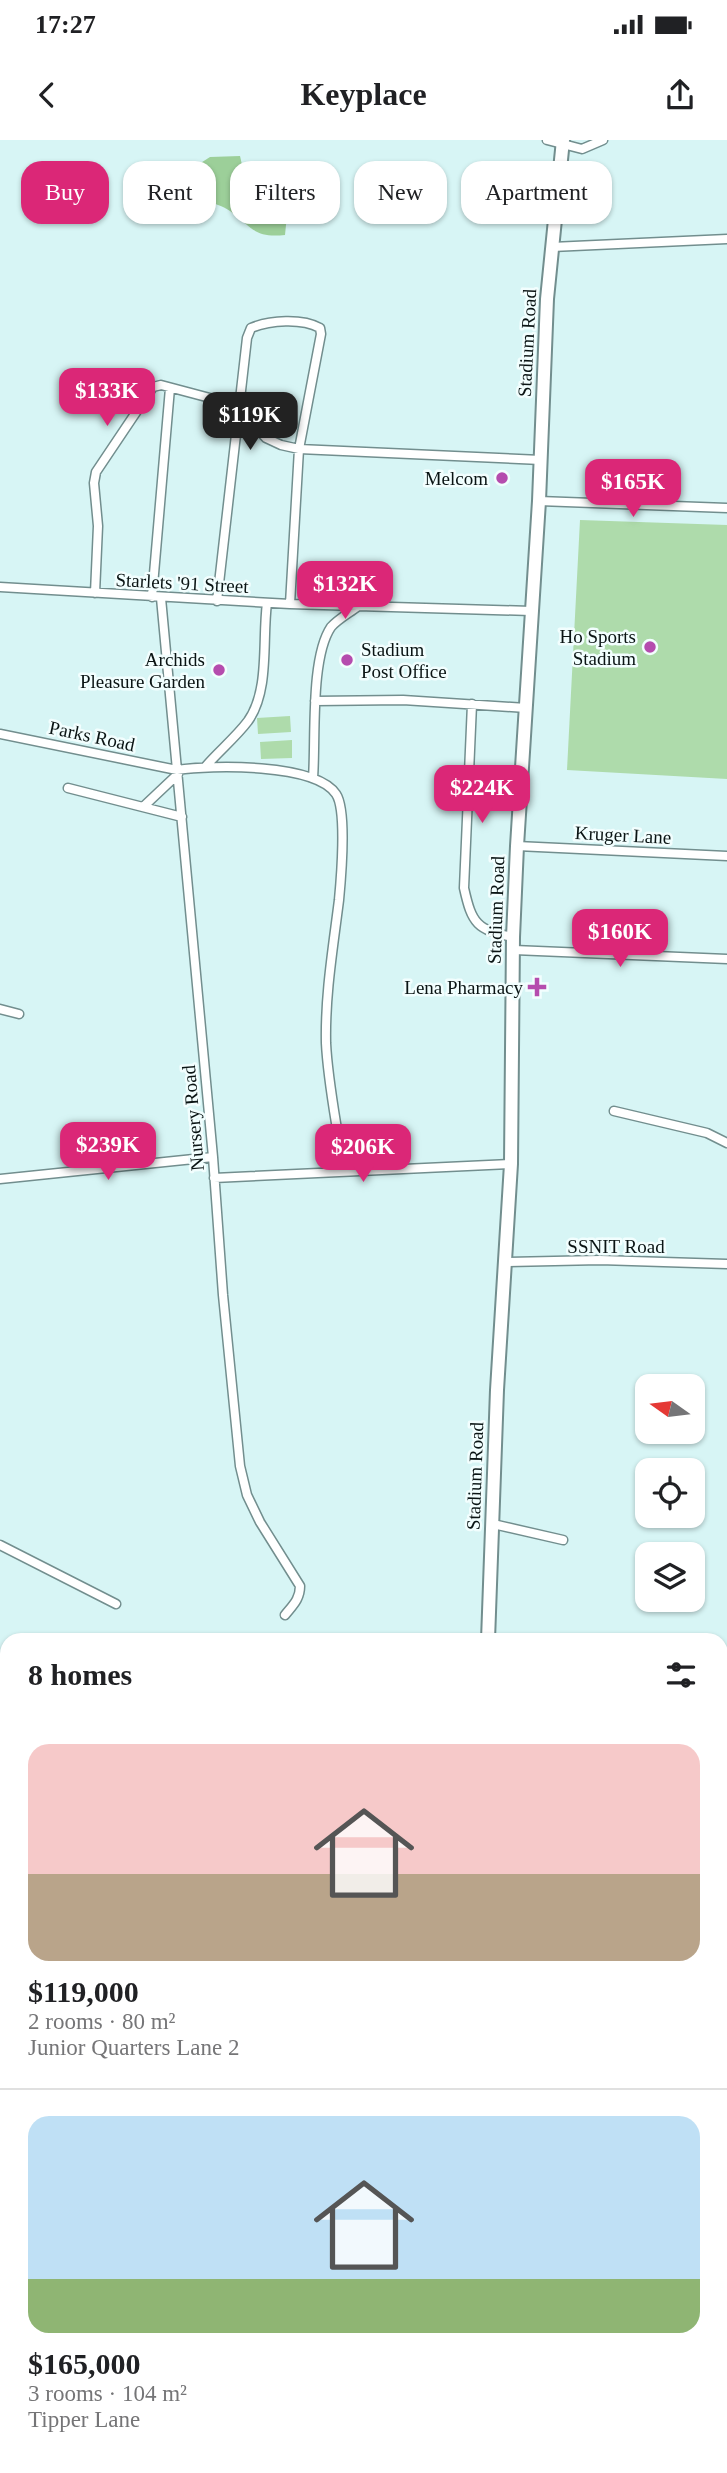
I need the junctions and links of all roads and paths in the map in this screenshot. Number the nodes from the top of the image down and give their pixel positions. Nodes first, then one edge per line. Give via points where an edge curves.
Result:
1 (547, 140) edge
2 (603, 140) edge
3 (563, 142) edge
4 (727, 239) edge
5 (552, 247) junction
6 (170, 388) junction
7 (240, 410) junction
8 (299, 449) junction
9 (541, 460) junction
10 (539, 502) junction
11 (727, 509) edge
12 (0, 587) edge
13 (96, 593) junction
14 (157, 598) junction
15 (217, 601) junction
16 (267, 603) junction
17 (290, 604) junction
18 (358, 607) junction
19 (531, 611) junction
20 (315, 701) junction
21 (472, 704) junction
22 (526, 708) junction
23 (0, 734) edge
24 (206, 765) junction
25 (177, 772) junction
26 (313, 778) junction
27 (68, 788) dead end
28 (143, 807) junction
29 (181, 817) junction
30 (517, 846) junction
31 (727, 856) edge
32 (513, 944) junction
33 (727, 959) edge
34 (0, 1010) edge
35 (19, 1014) dead end
36 (614, 1111) dead end
37 (727, 1143) edge
38 (213, 1157) junction
39 (511, 1164) junction
40 (343, 1170) junction
41 (214, 1178) junction
42 (0, 1179) edge
43 (506, 1262) junction
44 (727, 1264) edge
45 (493, 1524) junction
46 (563, 1540) dead end
47 (0, 1545) edge
48 (116, 1604) dead end
49 (285, 1615) dead end
50 (488, 1633) edge

1 - 3 street
2 - 3 street via 582,149
3 - 5 main road, Stadium Road
4 - 5 street
5 - 9 main road, Stadium Road
6 - 7 street
6 - 13 street via 153,387 96,472
6 - 14 street, Nursery Road
7 - 8 street via 267,438
7 - 8 street via 251,328 299,322 320,328
7 - 15 street
8 - 9 street
8 - 17 street
9 - 10 main road, Stadium Road
10 - 11 street
10 - 19 main road, Stadium Road
12 - 13 street, Starlets '91 Street
13 - 14 street, Starlets '91 Street
14 - 15 street, Starlets '91 Street
14 - 25 street, Nursery Road
15 - 16 street, Starlets '91 Street
16 - 17 street, Starlets '91 Street
16 - 24 street via 262,687 256,706
17 - 18 street, Starlets '91 Street
18 - 19 street, Starlets '91 Street
18 - 20 street via 336,622 323,643
19 - 22 main road, Stadium Road
20 - 21 street
20 - 26 street
21 - 22 street
21 - 32 street via 464,888 470,914 487,932
22 - 30 main road, Stadium Road
23 - 25 street, Parks Road
24 - 25 street
24 - 26 street
25 - 28 street
25 - 29 street, Nursery Road
26 - 40 street via 336,794 340,806 343,864 327,992 326,1045
27 - 28 street
28 - 29 street
29 - 38 street, Nursery Road
30 - 31 street, Kruger Lane
30 - 32 main road, Stadium Road
32 - 33 street
32 - 39 main road, Stadium Road
34 - 35 street
36 - 37 street via 707,1133
38 - 41 street, Nursery Road
38 - 42 street
39 - 40 street
39 - 43 main road, Stadium Road
40 - 41 street
41 - 49 street, Nursery Road via 240,1466 260,1522 300,1586 297,1601
43 - 44 street, SSNIT Road
43 - 45 main road, Stadium Road
45 - 46 street
45 - 50 main road, Stadium Road
47 - 48 street

